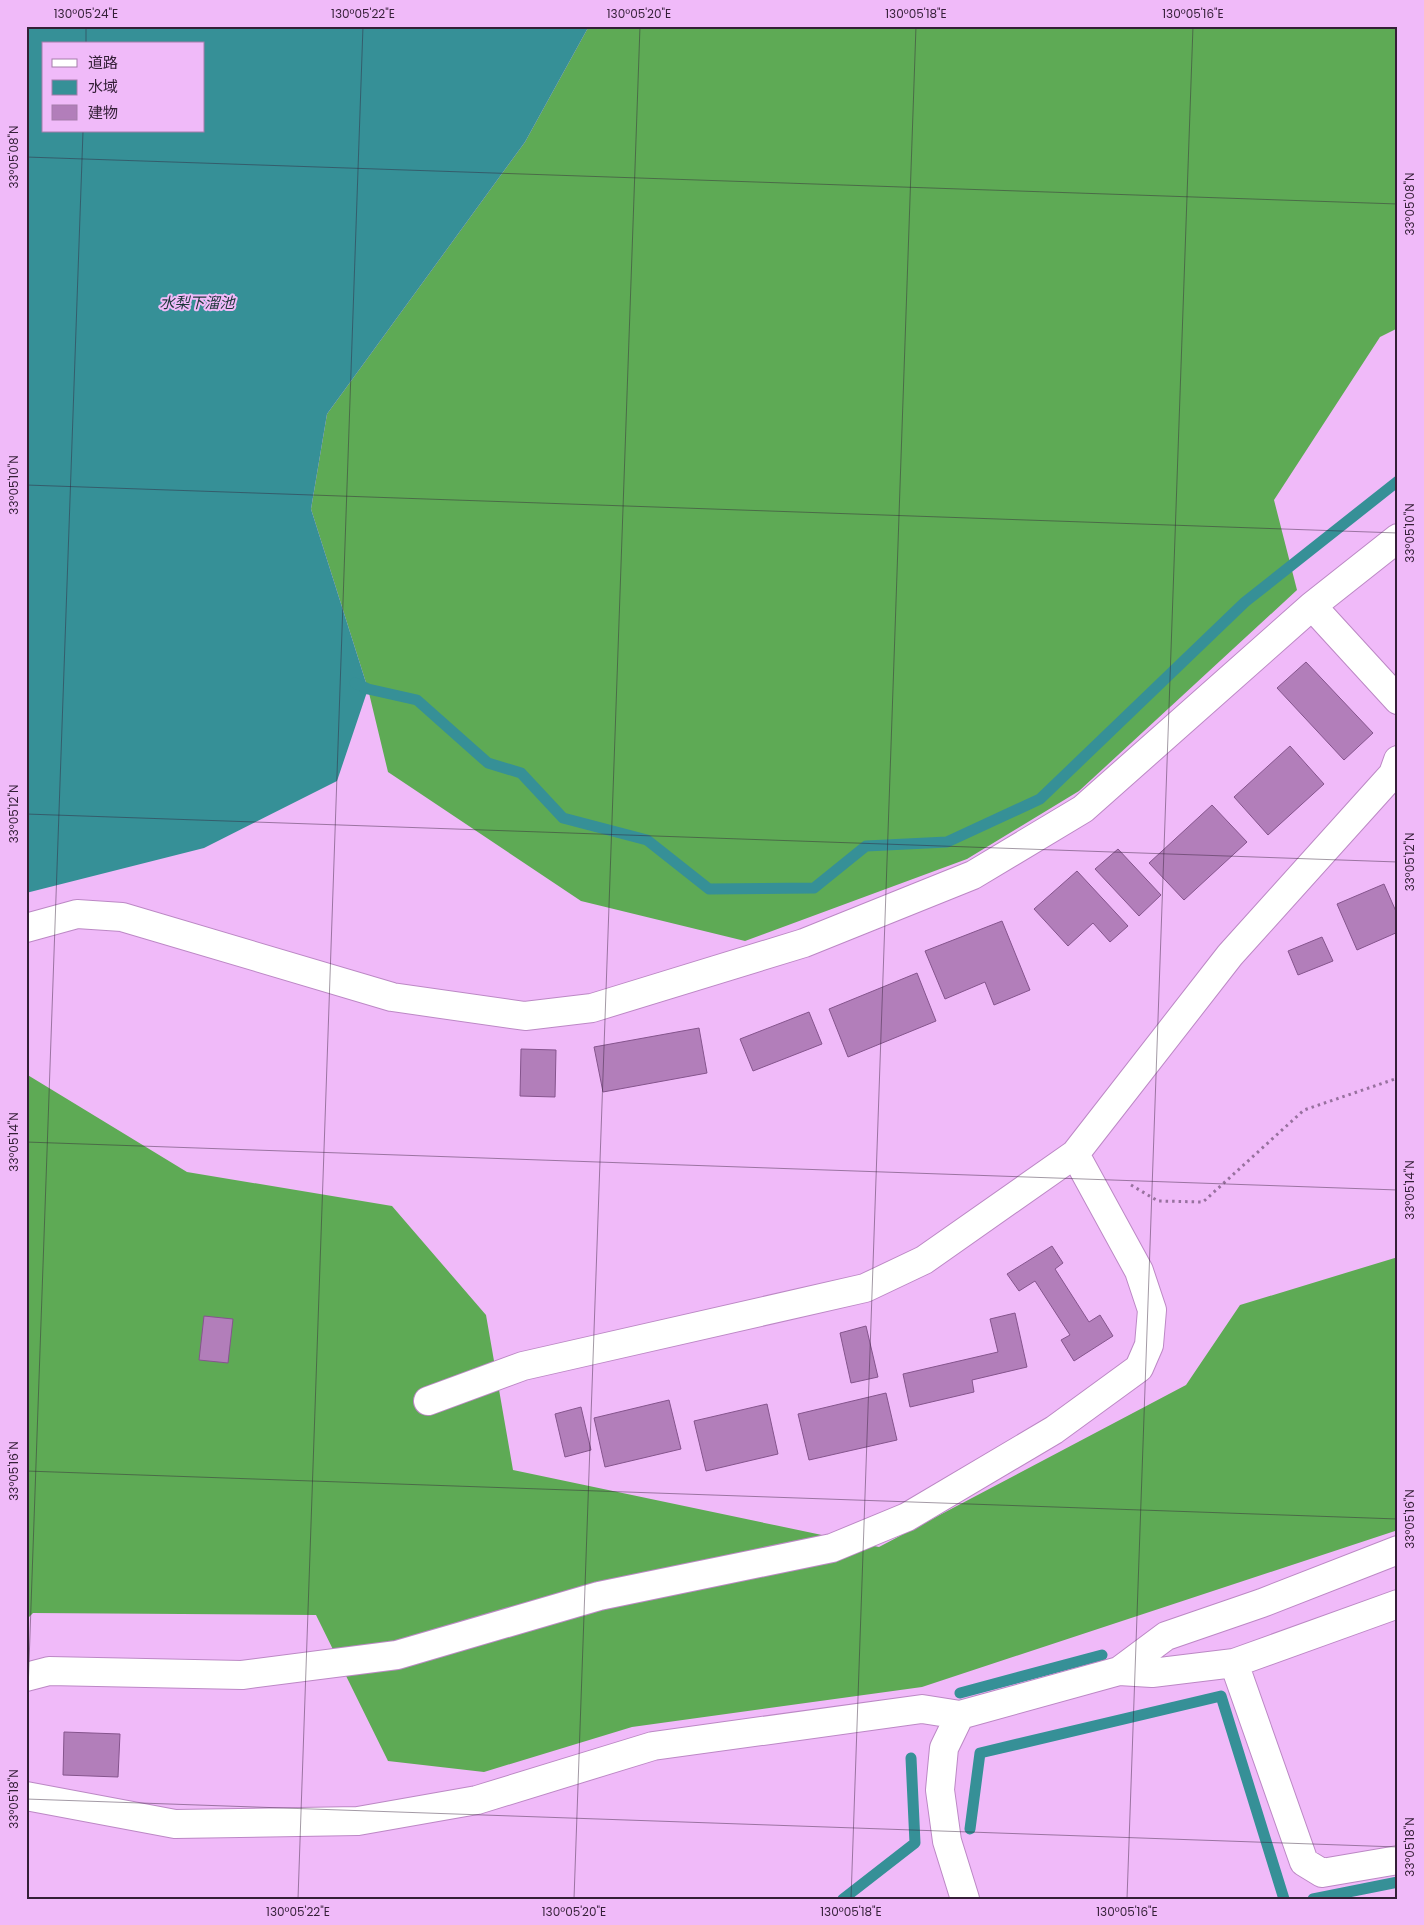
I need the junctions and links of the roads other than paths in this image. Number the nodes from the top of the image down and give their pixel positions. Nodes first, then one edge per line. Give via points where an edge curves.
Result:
1 (1398, 538) edge
2 (1312, 606) junction
3 (1398, 700) edge
4 (1398, 760) edge
5 (26, 928) edge
6 (1075, 1154) junction
7 (428, 1401) dead end
8 (1398, 1550) edge
9 (1398, 1604) edge
10 (1234, 1663) junction
11 (1119, 1671) junction
12 (26, 1677) edge
13 (960, 1715) junction
14 (26, 1796) edge
15 (1398, 1860) edge
16 (965, 1899) edge

1 - 2 street
2 - 3 street
2 - 5 street via 1083,809 973,875 804,943 592,1008 525,1016 392,997 122,917 77,914
4 - 6 street via 1393,774 1230,955
6 - 7 street via 924,1260 865,1288 523,1366
6 - 12 street via 1139,1271 1152,1310 1150,1345 1139,1368 1054,1430 907,1517 832,1548 599,1596 397,1655 242,1675 49,1671
8 - 11 street via 1166,1636
9 - 10 street
10 - 11 street via 1152,1673
10 - 15 street via 1304,1862 1322,1873
11 - 13 street
13 - 14 street via 922,1709 653,1746 478,1800 358,1821 175,1824
13 - 16 street via 944,1748 940,1790 948,1841

